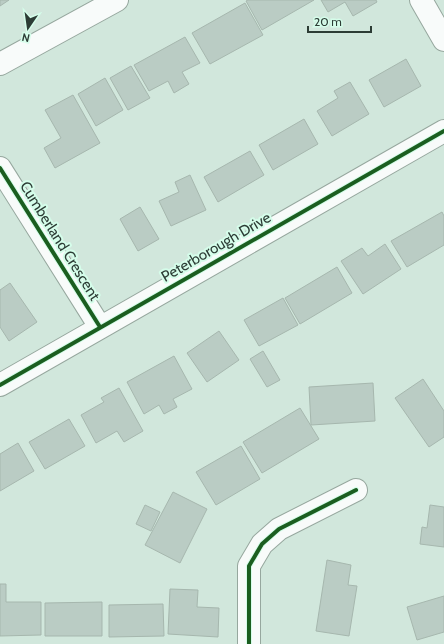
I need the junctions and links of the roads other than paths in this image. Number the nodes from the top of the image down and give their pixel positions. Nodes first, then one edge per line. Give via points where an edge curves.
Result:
1 (117, 0) edge
2 (421, 0) edge
3 (444, 40) edge
4 (0, 64) edge
5 (444, 131) edge
6 (0, 168) edge
7 (100, 327) junction
8 (0, 385) edge
9 (356, 490) dead end
10 (249, 644) edge

1 - 4 street
2 - 3 street
5 - 7 street, Peterborough Drive
6 - 7 street, Cumberland Crescent
7 - 8 street, Peterborough Drive
9 - 10 street via 279,529 262,544 249,566

